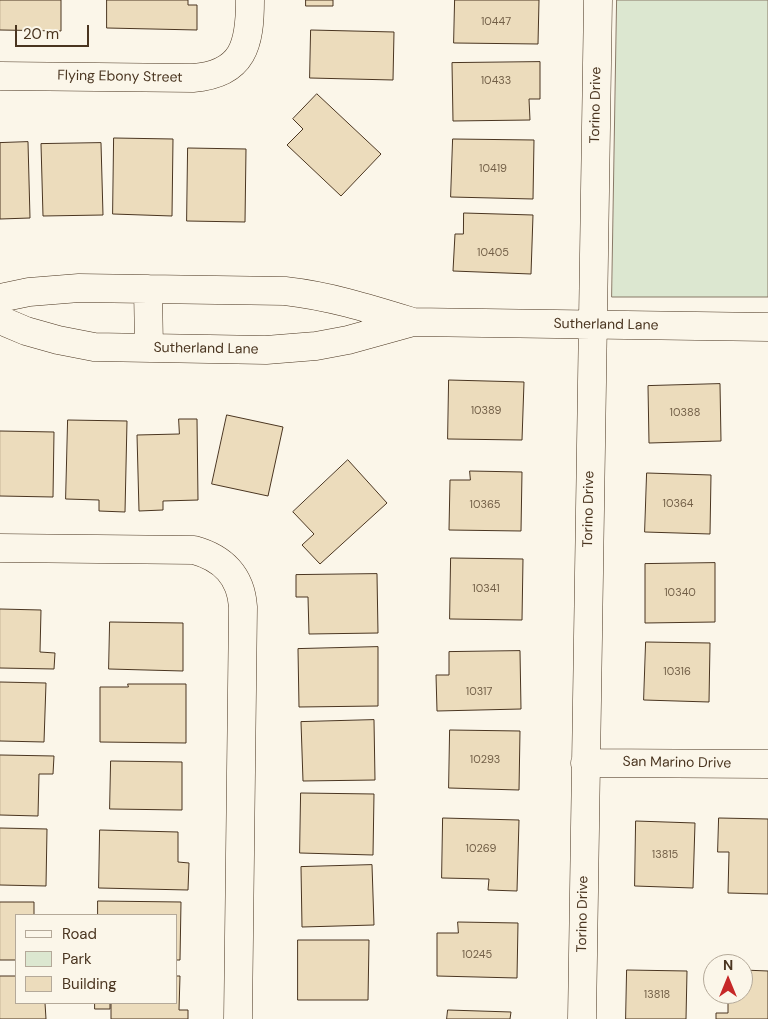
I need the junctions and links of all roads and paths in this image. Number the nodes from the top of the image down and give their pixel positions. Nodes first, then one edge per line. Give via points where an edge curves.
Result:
1 (250, 0) edge
2 (598, 0) edge
3 (0, 76) edge
4 (148, 289) junction
5 (0, 298) edge
6 (0, 320) edge
7 (413, 322) junction
8 (592, 325) junction
9 (768, 327) edge
10 (149, 348) junction
11 (0, 548) edge
12 (586, 762) junction
13 (768, 764) edge
14 (238, 1019) edge
15 (582, 1019) edge

1 - 3 street, Flying Ebony Street via 244,48 235,60 207,77
2 - 8 street, Torino Drive
4 - 5 street, Sutherland Lane via 79,288
4 - 7 street, Sutherland Lane via 308,293
4 - 10 street
6 - 10 street, Sutherland Lane via 70,343
7 - 8 street, Sutherland Lane
7 - 10 street, Sutherland Lane via 348,340 290,349
8 - 9 street, Sutherland Lane
8 - 12 street, Torino Drive
11 - 14 street via 194,550 219,560 238,584 243,617
12 - 13 street, San Marino Drive
12 - 15 street, Torino Drive

